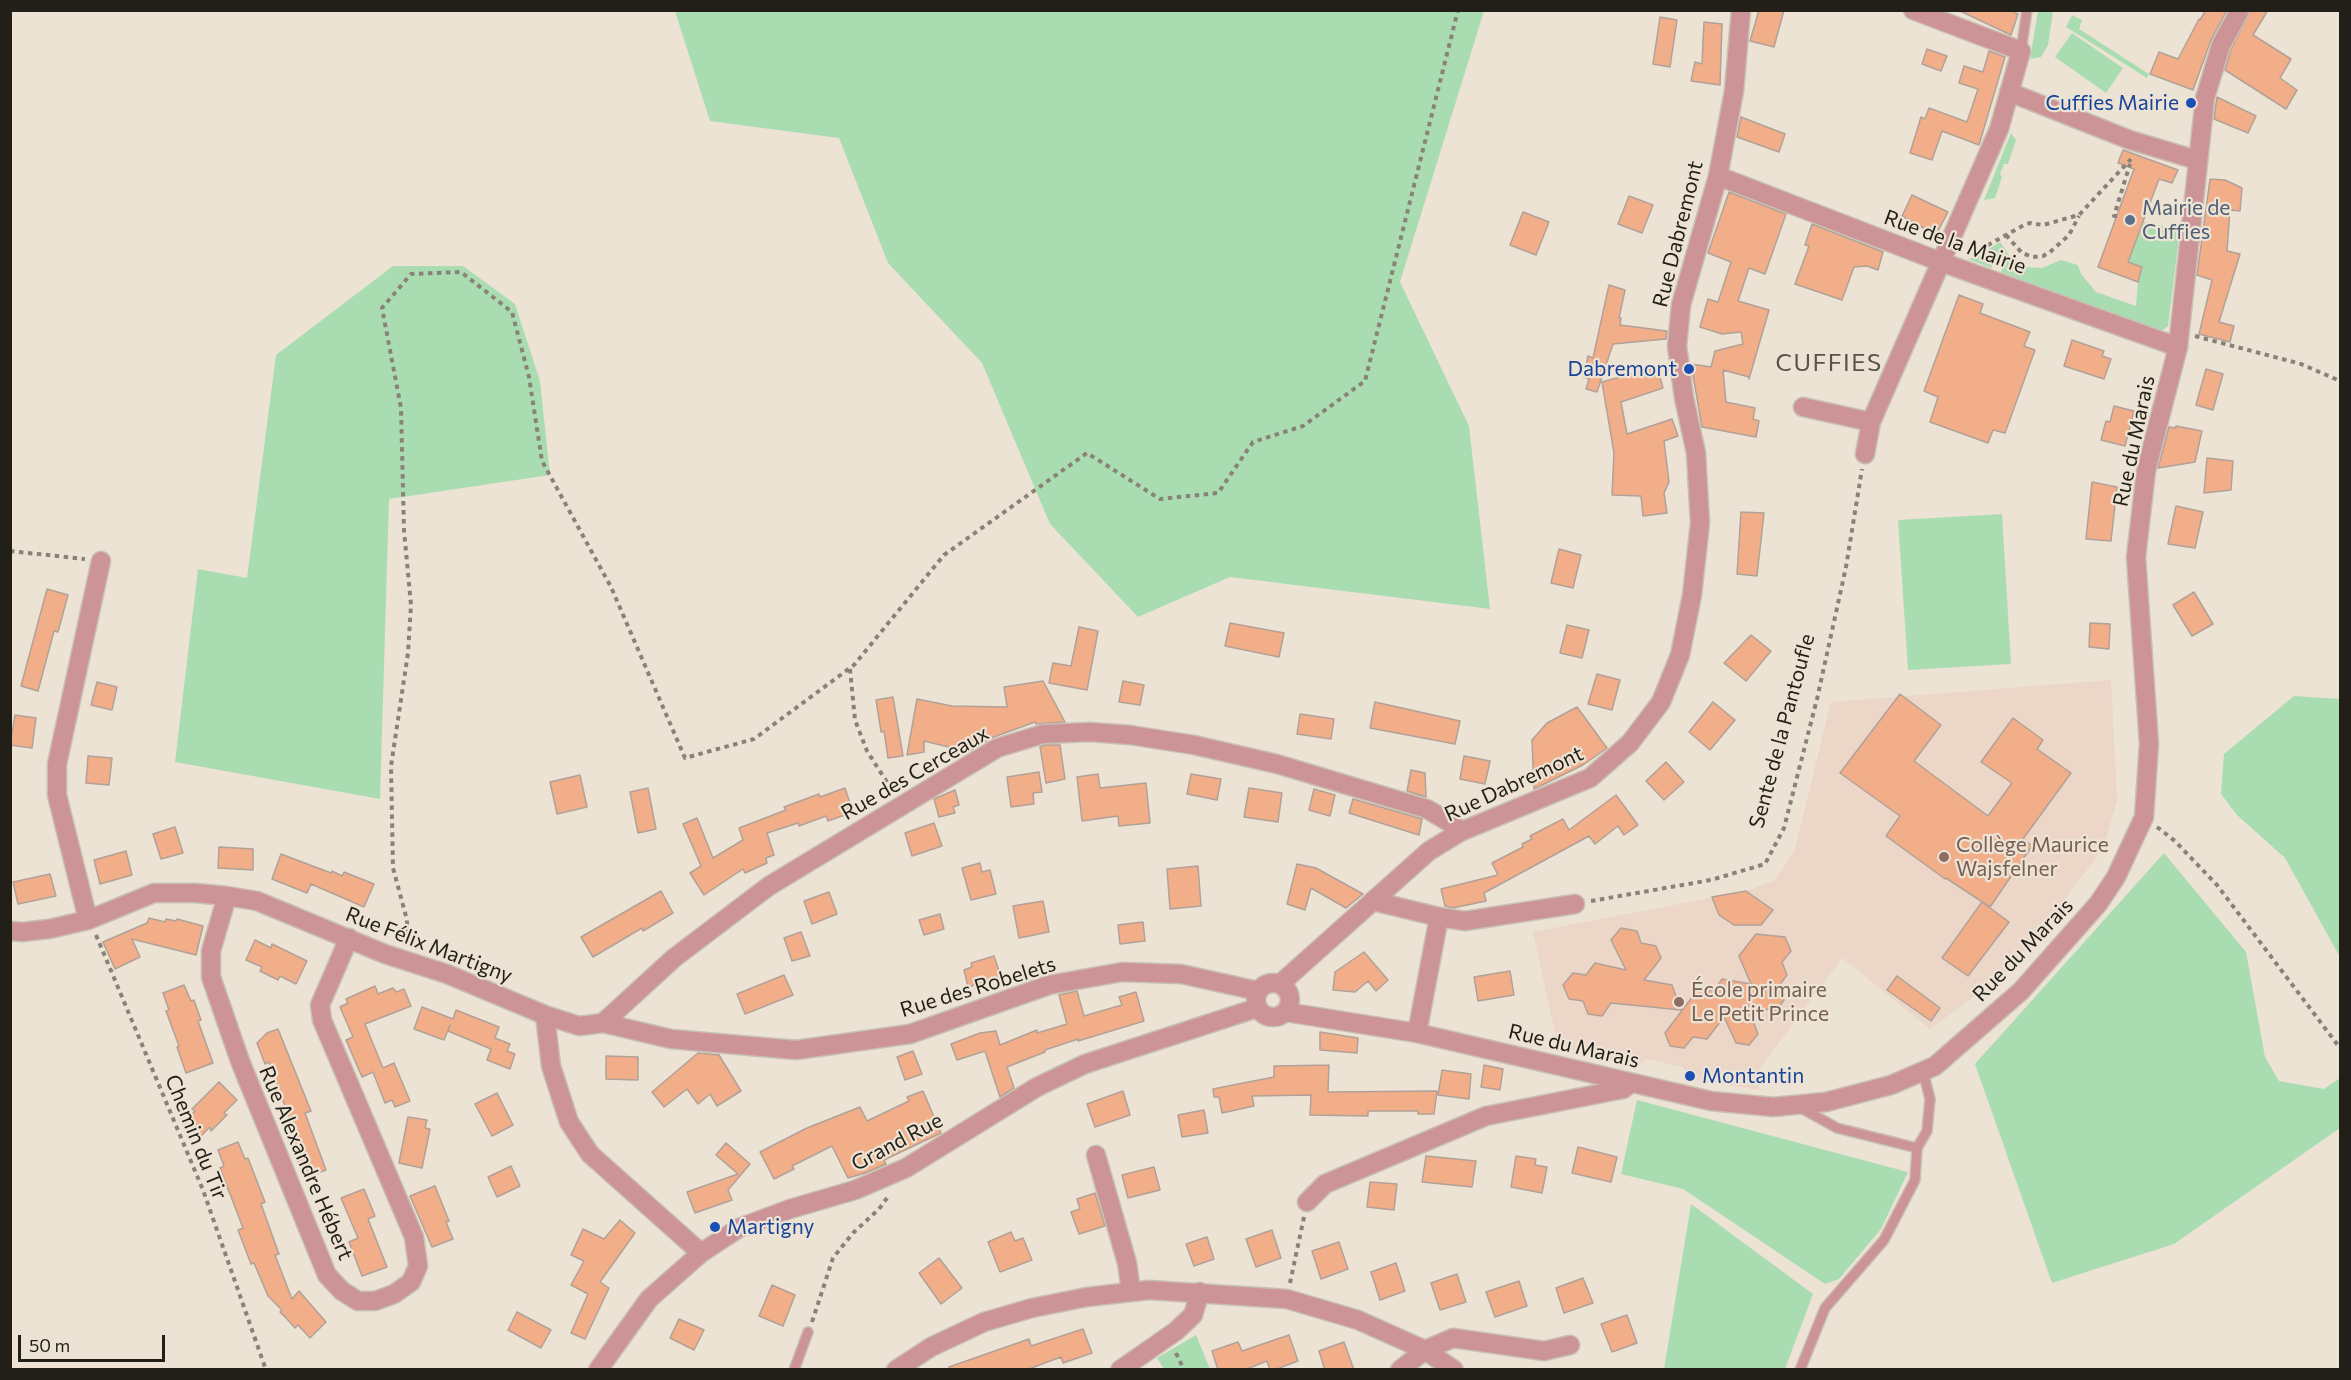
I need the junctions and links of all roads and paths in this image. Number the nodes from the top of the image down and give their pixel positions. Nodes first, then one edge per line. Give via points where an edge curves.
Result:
1 (1458, 10) edge
2 (1741, 10) edge
3 (1913, 10) edge
4 (2027, 10) edge
5 (2240, 10) edge
6 (2021, 51) junction
7 (2009, 92) junction
8 (2138, 142) junction
9 (2131, 160) junction
10 (2197, 160) junction
11 (1718, 176) junction
12 (2081, 214) junction
13 (2116, 216) dead end
14 (2006, 235) junction
15 (1974, 253) dead end
16 (1941, 262) junction
17 (2179, 341) junction
18 (2340, 381) edge
19 (1803, 407) dead end
20 (1871, 422) junction
21 (1865, 454) joint
22 (10, 551) edge
23 (101, 561) joint
24 (850, 669) junction
25 (901, 806) junction
26 (2144, 817) junction
27 (1460, 832) junction
28 (227, 896) junction
29 (1373, 901) junction
30 (1575, 904) joint
31 (1439, 917) junction
32 (88, 920) junction
33 (10, 931) edge
34 (349, 938) junction
35 (407, 962) junction
36 (1280, 984) junction
37 (1258, 999) junction
38 (1286, 1012) junction
39 (545, 1015) junction
40 (603, 1023) junction
41 (1417, 1033) junction
42 (2340, 1048) edge
43 (1923, 1071) junction
44 (1631, 1083) junction
45 (1796, 1105) junction
46 (1917, 1148) junction
47 (1096, 1155) dead end
48 (897, 1172) junction
49 (1308, 1202) joint
50 (701, 1253) junction
51 (1131, 1291) junction
52 (1200, 1292) junction
53 (1287, 1299) junction
54 (808, 1332) joint
55 (1570, 1346) dead end
56 (1425, 1350) junction
57 (266, 1370) edge
58 (598, 1370) edge
59 (794, 1370) edge
60 (896, 1370) edge
61 (1120, 1370) edge
62 (1400, 1370) edge
63 (1454, 1370) edge
64 (1800, 1370) edge

1 - 24 path via 1365,381 1303,426 1253,442 1218,494 1160,499 1087,453 944,555
2 - 11 street, Rue Dabremont via 1734,91
3 - 6 street
4 - 6 lane
5 - 10 street, Rue du Marais via 2221,45 2205,98
6 - 7 street
7 - 8 street
7 - 16 street via 1999,129
8 - 9 path
8 - 10 street
9 - 12 path
9 - 13 path
10 - 17 street, Rue du Marais
11 - 16 street, Rue de la Mairie
11 - 27 street, Rue Dabremont via 1681,305 1677,346 1696,453 1700,523 1680,655 1660,702 1630,743 1590,778
12 - 14 path via 2043,225 2030,223
12 - 14 path via 2069,234 2043,256 2022,253
14 - 15 path
16 - 17 street, Rue de la Mairie
16 - 20 street
17 - 18 path via 2200,337 2290,361
17 - 26 street, Rue du Marais via 2146,471 2136,557 2149,744
19 - 20 street
20 - 21 street
21 - 30 path, Sente de la Pantoufle via 1846,567 1816,699 1784,828 1765,864 1711,880
22 - 23 path
23 - 32 street via 57,764 57,795
24 - 25 path via 855,720 867,751
24 - 35 path via 754,739 685,758 611,587 542,461 529,377 512,312 460,272 411,274 382,308 401,408 411,605 391,766 393,868 407,920
25 - 27 street, Rue des Cerceaux via 997,748 1042,734 1090,732 1194,745 1277,764 1427,809
25 - 40 street, Rue des Cerceaux via 769,886 674,958
26 - 42 path via 2175,841 2217,885
26 - 43 street, Rue du Marais via 2116,877 2098,904 2021,991
27 - 29 street, Rue Dabremont via 1429,851
28 - 32 street, Rue Félix Martigny via 154,893
28 - 34 street, Rue Félix Martigny via 257,902
28 - 34 street, Rue Alexandre Hébert via 211,951 211,977 240,1061 327,1275 358,1301 375,1301 411,1282 418,1266 414,1237 322,1020 320,1005
29 - 31 street
29 - 36 street, Rue Dabremont
30 - 31 street via 1465,921
31 - 41 street
32 - 33 street, Rue Félix Martigny via 49,929
32 - 57 path, Chemin du Tir via 203,1190
34 - 35 street, Rue Félix Martigny
35 - 39 street, Rue Félix Martigny via 447,974
36 - 37 street via 1268,984
36 - 38 street via 1289,994
37 - 38 street via 1261,1012 1271,1017
37 - 40 street, Rue des Robelets via 1181,974 1122,972 1049,986 909,1034 796,1050 671,1039
37 - 48 street, Grand Rue via 1085,1064 1037,1087
38 - 41 street, Rue du Marais
39 - 40 street via 579,1026
39 - 50 street via 551,1066 569,1122 590,1154
41 - 44 street, Rue du Marais
43 - 45 street, Rue du Marais via 1891,1085 1826,1102
43 - 46 lane via 1930,1099 1926,1131
44 - 45 street, Rue du Marais via 1711,1101 1773,1107
44 - 49 street via 1623,1089 1486,1116 1325,1184
45 - 46 lane via 1837,1128
46 - 64 lane via 1915,1180 1884,1240 1825,1308
47 - 51 street via 1127,1263
48 - 50 street, Grand Rue via 739,1228
48 - 54 path via 879,1209 833,1258
49 - 53 path
50 - 58 street, Grand Rue via 649,1299
51 - 52 street
51 - 60 street via 1032,1308 984,1322 931,1347
52 - 53 street
52 - 61 street via 1192,1315 1176,1331
53 - 56 street via 1358,1320
54 - 59 lane
55 - 56 street via 1544,1351 1453,1338
56 - 62 street
56 - 63 street

